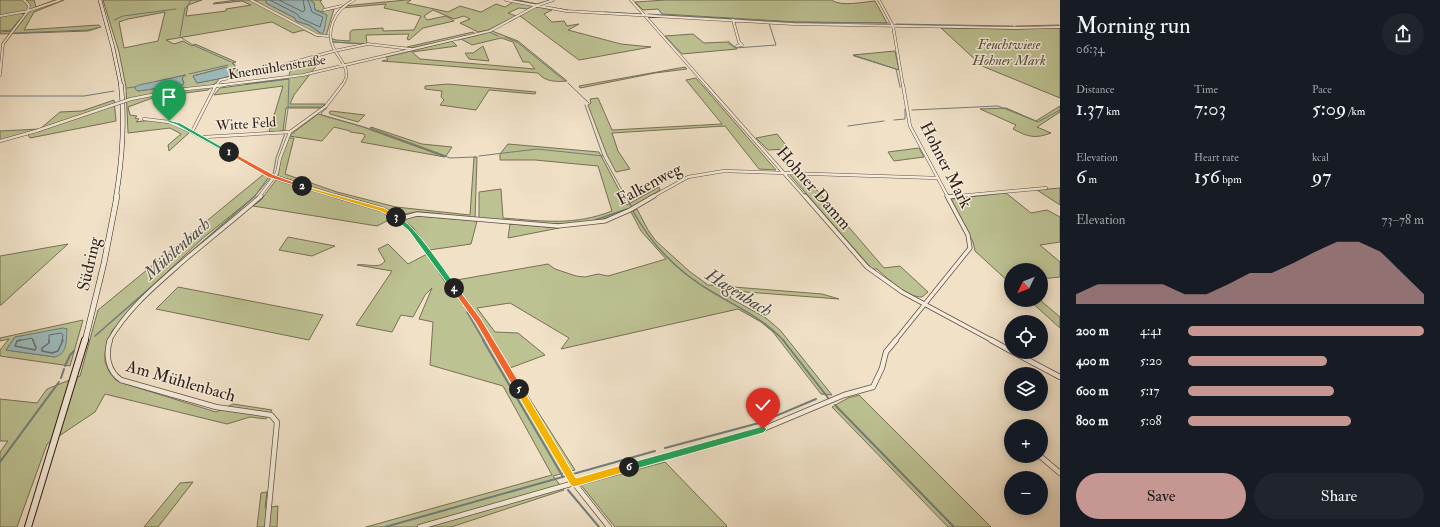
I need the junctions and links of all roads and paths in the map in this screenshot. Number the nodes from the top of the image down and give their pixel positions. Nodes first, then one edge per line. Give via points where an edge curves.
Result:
1 (24, 0) edge
2 (60, 0) edge
3 (100, 0) edge
4 (251, 0) edge
5 (354, 0) edge
6 (506, 0) edge
7 (554, 0) edge
8 (632, 0) edge
9 (879, 0) edge
10 (341, 6) junction
11 (536, 6) junction
12 (324, 10) dead end
13 (28, 11) junction
14 (646, 15) junction
15 (0, 16) edge
16 (733, 20) junction
17 (892, 25) junction
18 (1060, 27) edge
19 (328, 36) junction
20 (737, 46) dead end
21 (410, 49) junction
22 (334, 51) junction
23 (343, 65) junction
24 (0, 68) edge
25 (0, 74) edge
26 (215, 87) junction
27 (144, 119) dead end
28 (192, 132) junction
29 (290, 132) junction
30 (202, 137) junction
31 (0, 141) edge
32 (784, 173) junction
33 (275, 177) junction
34 (938, 178) junction
35 (1046, 188) dead end
36 (948, 197) junction
37 (399, 219) junction
38 (923, 305) junction
39 (1004, 348) edge
40 (1025, 359) edge
41 (1060, 377) edge
42 (1048, 463) edge
43 (1060, 473) edge
44 (574, 483) junction
45 (28, 527) edge
46 (267, 527) edge
47 (420, 527) edge
48 (609, 527) edge

1 - 13 street via 29,5
2 - 13 street
3 - 45 main road, Südring via 120,73 120,173 109,241 86,341
4 - 19 street via 317,35
5 - 10 street
6 - 11 street
7 - 11 street, Knemühlenstraße
8 - 14 street, Hohner Damm
9 - 17 street, Hohner Mark
10 - 12 street
10 - 19 street
11 - 14 street via 566,11
11 - 21 street, Knemühlenstraße via 490,31
13 - 15 street
13 - 24 street via 3,44
14 - 16 street
14 - 32 street, Hohner Damm
16 - 17 street via 811,25
16 - 20 street via 742,45
17 - 18 street
17 - 34 street, Hohner Mark via 910,126
19 - 22 street
21 - 22 street via 368,44
21 - 23 street, Knemühlenstraße
22 - 23 street
22 - 26 street via 220,80
23 - 26 street, Knemühlenstraße via 303,75
23 - 29 street via 346,79 333,98
24 - 25 street
26 - 28 street, Witte Feld
26 - 31 street, Knemühlenstraße, bridge via 177,90 130,99
27 - 28 street, Witte Feld via 169,121
28 - 30 street, Witte Feld
29 - 30 street, Witte Feld
29 - 33 street, Am Mühlenbach
30 - 33 street, Witte Feld
32 - 34 street, Falkenweg
32 - 37 street, Falkenweg via 724,171 697,174 605,221 568,226 517,224 417,214
32 - 38 street, Hohner Damm via 867,267 884,281
33 - 37 street, Witte Feld via 382,209
33 - 46 street, Am Mühlenbach via 253,204 200,246 140,301 116,329 109,342 108,352 108,361 114,375 127,382 216,407 271,415 277,422
34 - 36 street, Hohner Mark
35 - 36 street
36 - 38 street, Hohner Mark via 968,235 970,248
37 - 44 street, Witte Feld via 412,230 478,321
38 - 39 street, Hohner Damm
38 - 44 street, Hohner Mark via 886,352 873,387 844,395 763,429
40 - 41 street, Hohner Damm
42 - 43 street
44 - 47 street, Hohner Mark
44 - 48 street, Witte Feld

